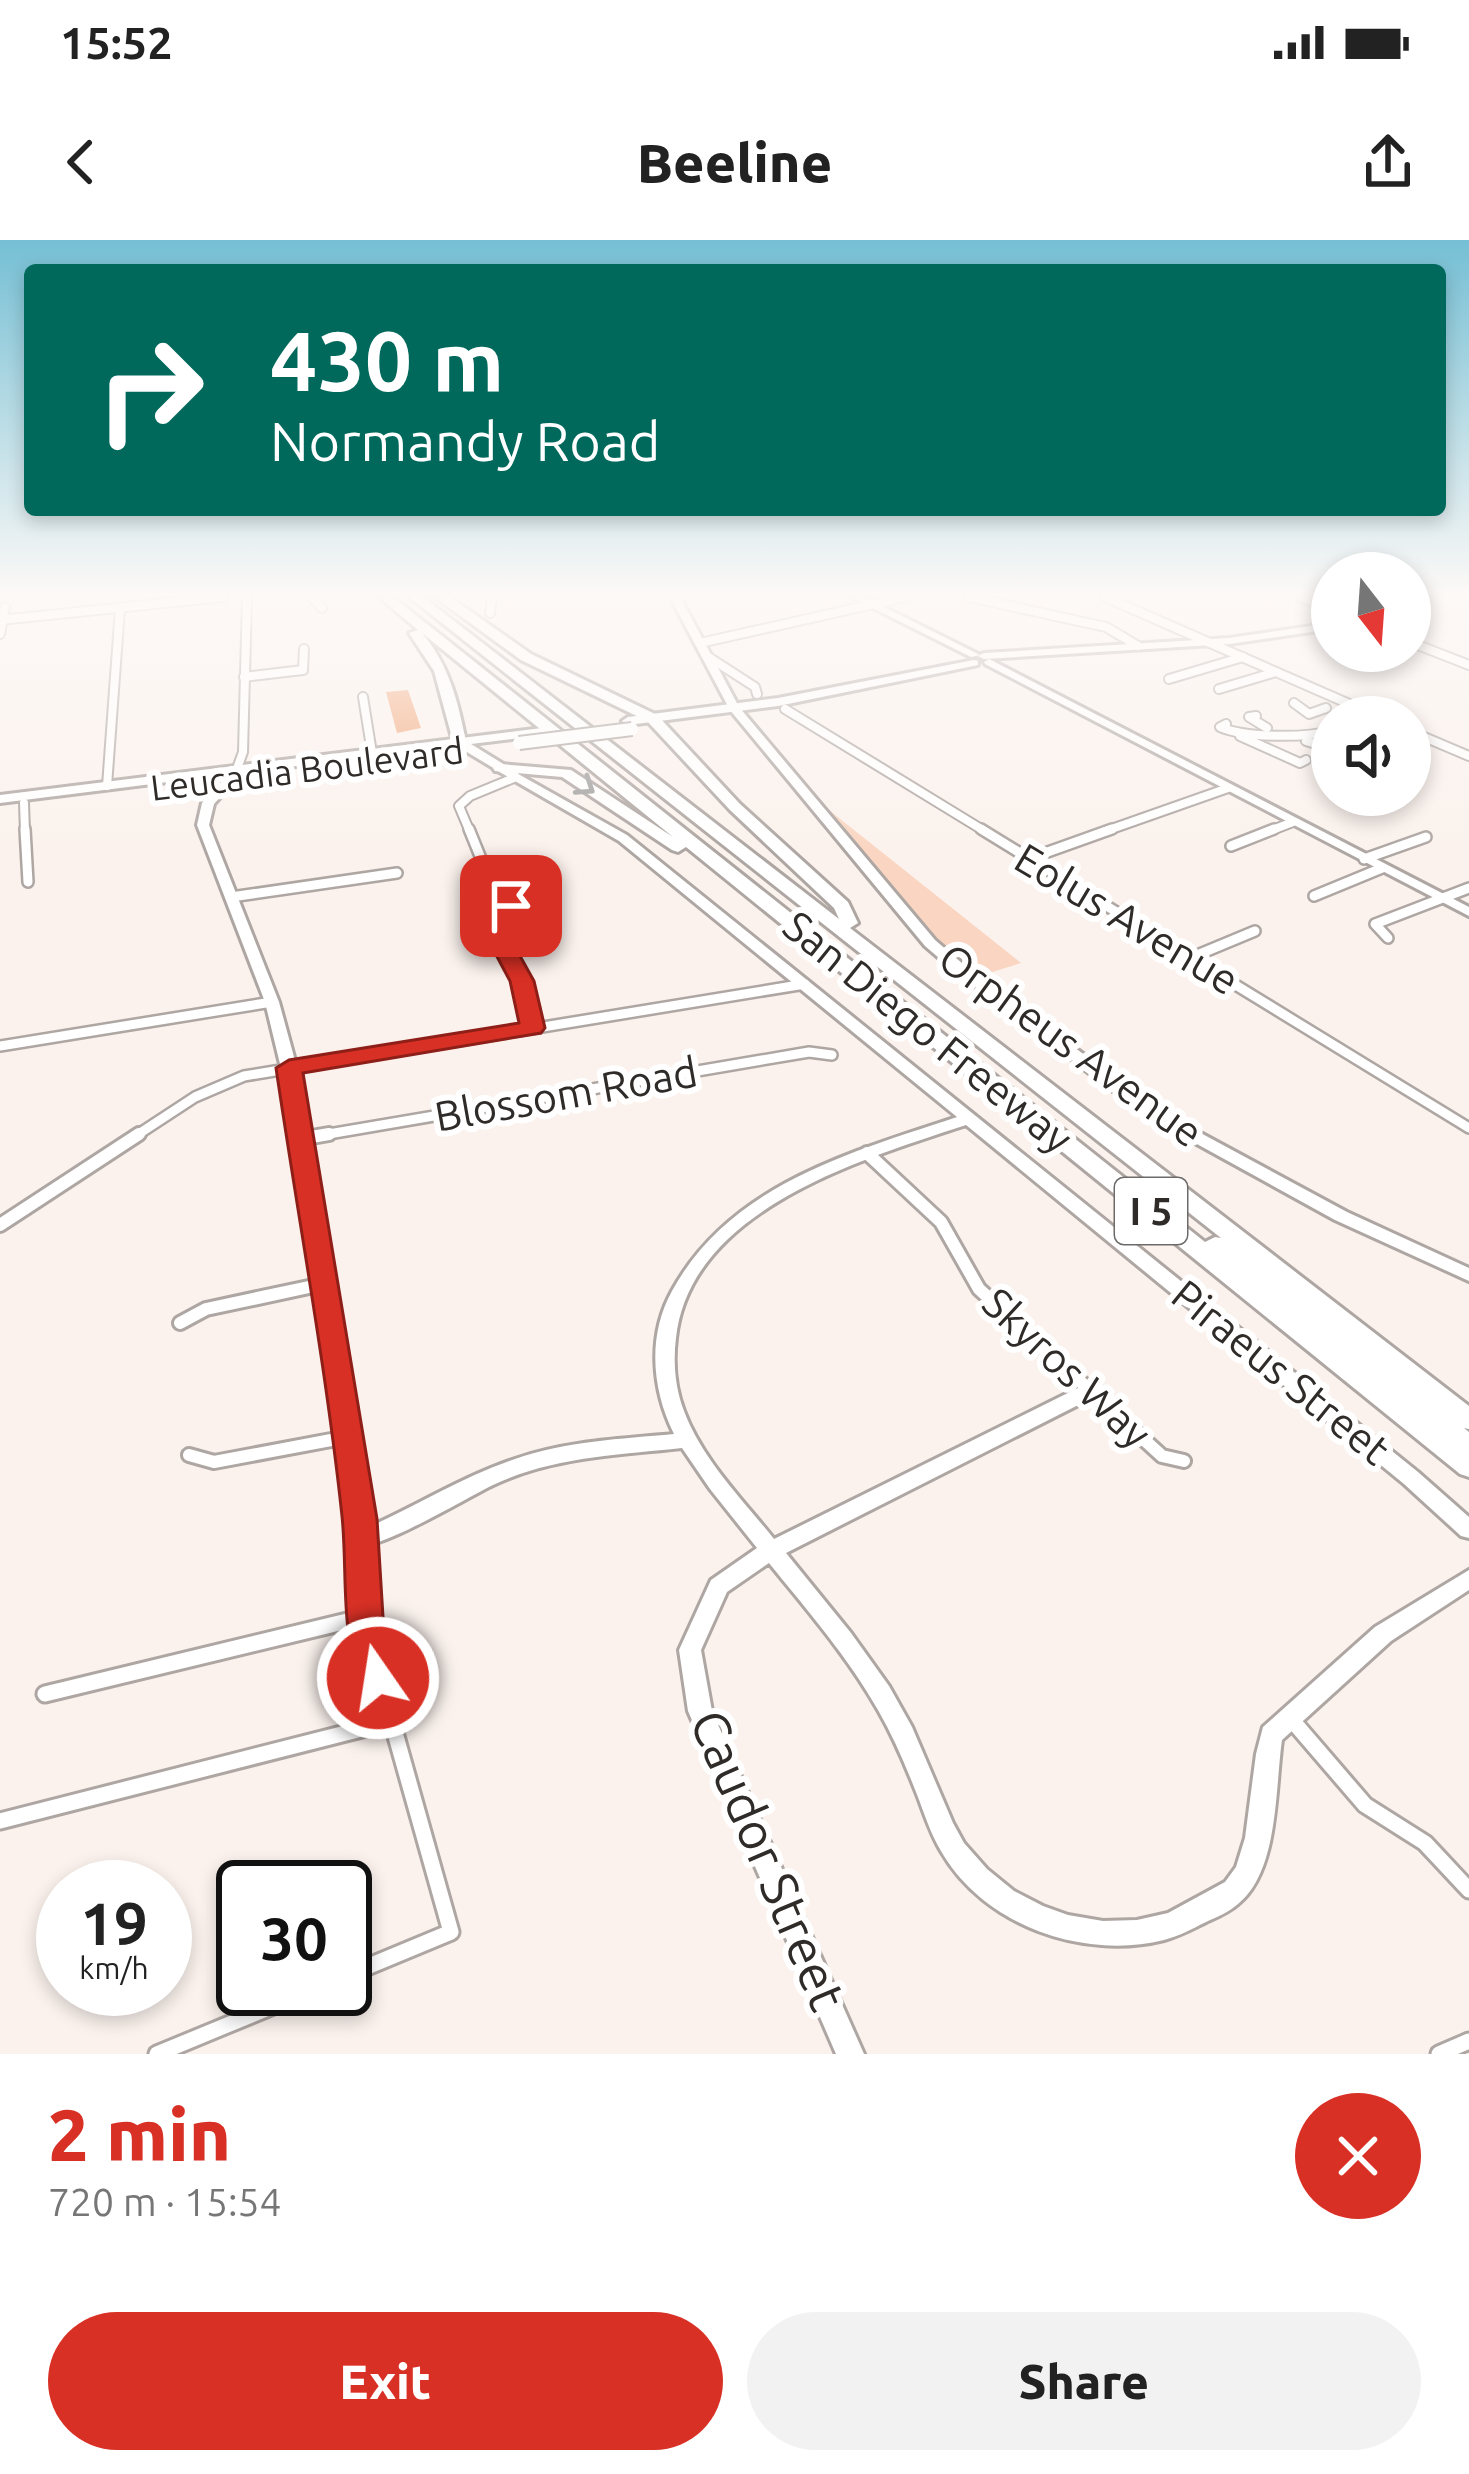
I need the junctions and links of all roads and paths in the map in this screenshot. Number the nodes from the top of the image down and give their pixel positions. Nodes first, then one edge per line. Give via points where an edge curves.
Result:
1 (115, 682) edge
2 (244, 682) edge
3 (445, 682) edge
4 (495, 682) edge
5 (498, 682) edge
6 (523, 682) edge
7 (538, 682) edge
8 (576, 682) edge
9 (721, 682) edge
10 (747, 682) edge
11 (882, 682) edge
12 (889, 682) edge
13 (1022, 682) edge
14 (1244, 682) edge
15 (1298, 682) edge
16 (1220, 689) dead end
17 (757, 694) dead end
18 (1330, 696) edge
19 (363, 697) dead end
20 (1294, 703) dead end
21 (785, 709) junction
22 (737, 711) junction
23 (1309, 714) edge
24 (1256, 716) dead end
25 (655, 721) junction
26 (1226, 724) dead end
27 (1267, 728) junction
28 (1240, 736) junction
29 (1311, 738) edge
30 (1431, 740) edge
31 (1306, 741) junction
32 (1311, 743) edge
33 (463, 746) junction
34 (372, 753) junction
35 (1469, 756) edge
36 (1306, 760) dead end
37 (500, 768) junction
38 (547, 769) junction
39 (235, 774) junction
40 (516, 777) junction
41 (107, 786) junction
42 (1228, 788) junction
43 (0, 802) edge
44 (24, 803) junction
45 (1293, 822) junction
46 (1426, 837) dead end
47 (1232, 845) dead end
48 (1028, 859) junction
49 (1364, 859) junction
50 (482, 861) dead end
51 (1382, 868) junction
52 (397, 873) dead end
53 (28, 882) dead end
54 (1469, 888) edge
55 (1314, 896) dead end
56 (231, 897) junction
57 (1442, 899) junction
58 (1469, 912) edge
59 (789, 920) junction
60 (849, 923) junction
61 (500, 924) dead end
62 (1255, 931) dead end
63 (1388, 938) dead end
64 (1190, 958) junction
65 (806, 984) junction
66 (272, 1002) junction
67 (532, 1028) junction
68 (0, 1046) edge
69 (832, 1055) dead end
70 (289, 1068) junction
71 (971, 1118) junction
72 (1469, 1128) edge
73 (300, 1139) junction
74 (867, 1154) junction
75 (0, 1225) edge
76 (1469, 1275) edge
77 (323, 1284) junction
78 (180, 1323) dead end
79 (1089, 1390) junction
80 (1469, 1403) edge
81 (1469, 1420) edge
82 (346, 1437) junction
83 (688, 1440) junction
84 (1469, 1446) edge
85 (190, 1455) dead end
86 (1184, 1460) dead end
87 (1469, 1467) edge
88 (1469, 1530) edge
89 (358, 1540) junction
90 (771, 1550) junction
91 (1469, 1579) edge
92 (364, 1617) junction
93 (45, 1694) dead end
94 (1289, 1717) junction
95 (389, 1722) junction
96 (0, 1821) edge
97 (1469, 1890) edge
98 (372, 1965) edge
99 (249, 2016) edge
100 (1469, 2041) edge
101 (157, 2054) edge
102 (850, 2054) edge
103 (1439, 2054) edge

1 - 41 street
2 - 39 street
3 - 33 highway
4 - 59 highway, San Diego Freeway / I 5
5 - 84 highway
6 - 81 highway
7 - 60 highway, San Diego Freeway / I 5
8 - 25 highway
9 - 22 street, Orpheus Avenue
10 - 17 street
11 - 22 main road, Leucadia Boulevard
12 - 21 main road, Leucadia Boulevard
13 - 42 street
14 - 16 street
15 - 18 street
19 - 34 street
20 - 23 street
21 - 22 main road, Leucadia Boulevard
21 - 48 street, Eolus Avenue
22 - 25 main road, Leucadia Boulevard
22 - 76 street, Orpheus Avenue via 930,943 982,987 1182,1131
24 - 27 street via 1249,717
25 - 33 main road, Leucadia Boulevard, bridge
25 - 60 highway via 842,906
26 - 28 street via 1220,727
27 - 28 street
27 - 31 street
28 - 36 street
29 - 31 street
30 - 35 street
31 - 32 street
33 - 34 main road, Leucadia Boulevard
33 - 37 main road, Piraeus Street
33 - 39 main road, Leucadia Boulevard
34 - 39 main road, Leucadia Boulevard
37 - 38 highway
37 - 40 street, Piraeus Street
38 - 40 highway
38 -> 59 highway via 566,772
39 - 41 main road, Leucadia Boulevard
39 - 44 main road, Leucadia Boulevard
39 - 56 street via 202,814
40 - 50 street via 459,806
40 - 65 street, Piraeus Street via 623,838
41 - 43 main road, Leucadia Boulevard
42 - 45 street
42 - 48 street
43 - 44 main road, Leucadia Boulevard
44 - 53 street
45 - 47 street
45 - 49 street
46 - 49 street
48 - 64 street, Eolus Avenue
49 - 51 street
51 - 55 street
51 - 57 street
52 - 56 street
54 - 57 street
56 - 66 street
57 - 58 street
57 - 63 street via 1375,924
59 - 87 highway, San Diego Freeway / I 5
60 - 80 highway, San Diego Freeway / I 5
61 - 67 street via 498,938 522,981
62 - 64 street
64 - 72 street, Eolus Avenue
65 - 67 street
65 - 71 street, Piraeus Street
66 - 68 street
66 - 70 street
67 - 70 street
69 - 73 street, Blossom Road via 809,1052
70 - 73 street
70 - 75 street via 195,1096
71 - 74 street
71 - 88 street, Piraeus Street
73 - 77 street
74 - 79 street, Skyros Way via 941,1222 979,1289
74 - 83 street via 831,1166 752,1214 694,1265 666,1337 667,1385
77 - 78 street via 206,1309
77 - 82 street
79 - 86 street, Skyros Way via 1162,1456
79 - 90 street, Caudor Street
82 - 85 street via 214,1462
82 - 89 street
83 - 89 street via 553,1456
83 - 90 street
89 - 92 street
90 - 94 street via 871,1678 903,1731 951,1846 991,1888 1061,1927 1103,1936 1162,1931 1234,1892 1256,1846 1271,1735
90 - 102 street, Caudor Street via 719,1586 690,1650 700,1711
91 - 94 street via 1383,1634
92 - 93 street
92 - 95 street
94 - 97 street via 1365,1805 1425,1844
95 - 96 street
95 - 98 street via 451,1932
99 - 101 street
100 - 103 street

